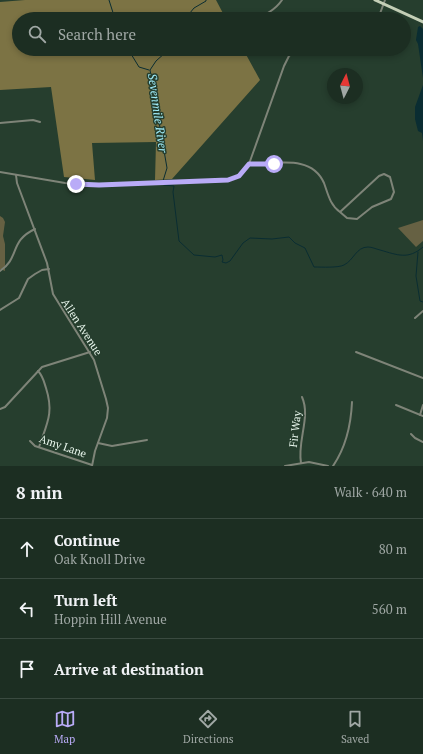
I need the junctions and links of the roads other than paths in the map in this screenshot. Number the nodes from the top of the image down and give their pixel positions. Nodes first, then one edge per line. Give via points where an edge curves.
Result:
1 (282, 0) edge
2 (375, 0) edge
3 (385, 2) edge
4 (268, 12) edge
5 (381, 12) edge
6 (404, 12) edge
7 (411, 16) edge
8 (423, 22) edge
9 (289, 56) edge
10 (40, 122) dead end
11 (0, 123) edge
12 (249, 164) junction
13 (0, 172) edge
14 (16, 175) junction
15 (340, 212) junction
16 (35, 230) junction
17 (49, 269) junction
18 (0, 271) edge
19 (0, 310) edge
20 (423, 311) edge
21 (415, 318) dead end
22 (90, 352) junction
23 (356, 352) dead end
24 (38, 371) junction
25 (423, 378) edge
26 (302, 397) dead end
27 (352, 402) dead end
28 (396, 405) dead end
29 (423, 405) edge
30 (0, 409) edge
31 (422, 416) edge
32 (411, 434) dead end
33 (147, 440) dead end
34 (30, 441) dead end
35 (423, 442) edge
36 (98, 443) junction
37 (39, 447) junction
38 (301, 463) junction
39 (92, 465) edge
40 (285, 466) edge
41 (328, 466) edge
42 (333, 466) edge

1 - 4 street
2 - 3 main road
3 - 5 street
3 - 6 main road
7 - 8 main road
9 - 12 street
10 - 11 street via 33,120
12 - 14 street via 239,176 225,181 94,185
12 - 15 street via 295,163 308,166 317,172 330,201
13 - 14 street
14 - 16 street, Allen Avenue
15 - 15 street via 381,175 386,174 390,177 394,192 391,199 372,207 357,219 347,218
16 - 17 street, Allen Avenue
16 - 18 street via 21,238 10,262
17 - 19 street via 35,274 28,280 18,298
17 - 22 street, Allen Avenue via 53,296
20 - 21 street
22 - 24 street via 48,364
22 - 36 street, Allen Avenue via 97,366 107,404 107,418
23 - 25 street
24 - 30 street
24 - 37 street via 50,406 50,414
26 - 38 street, Fir Way via 306,407 300,447
27 - 42 street via 345,443
28 - 31 street
29 - 31 street
32 - 35 street
33 - 36 street via 112,446
34 - 37 street, Amy Lane
36 - 39 street, Allen Avenue
37 - 39 street, Amy Lane
38 - 40 street
38 - 41 street

